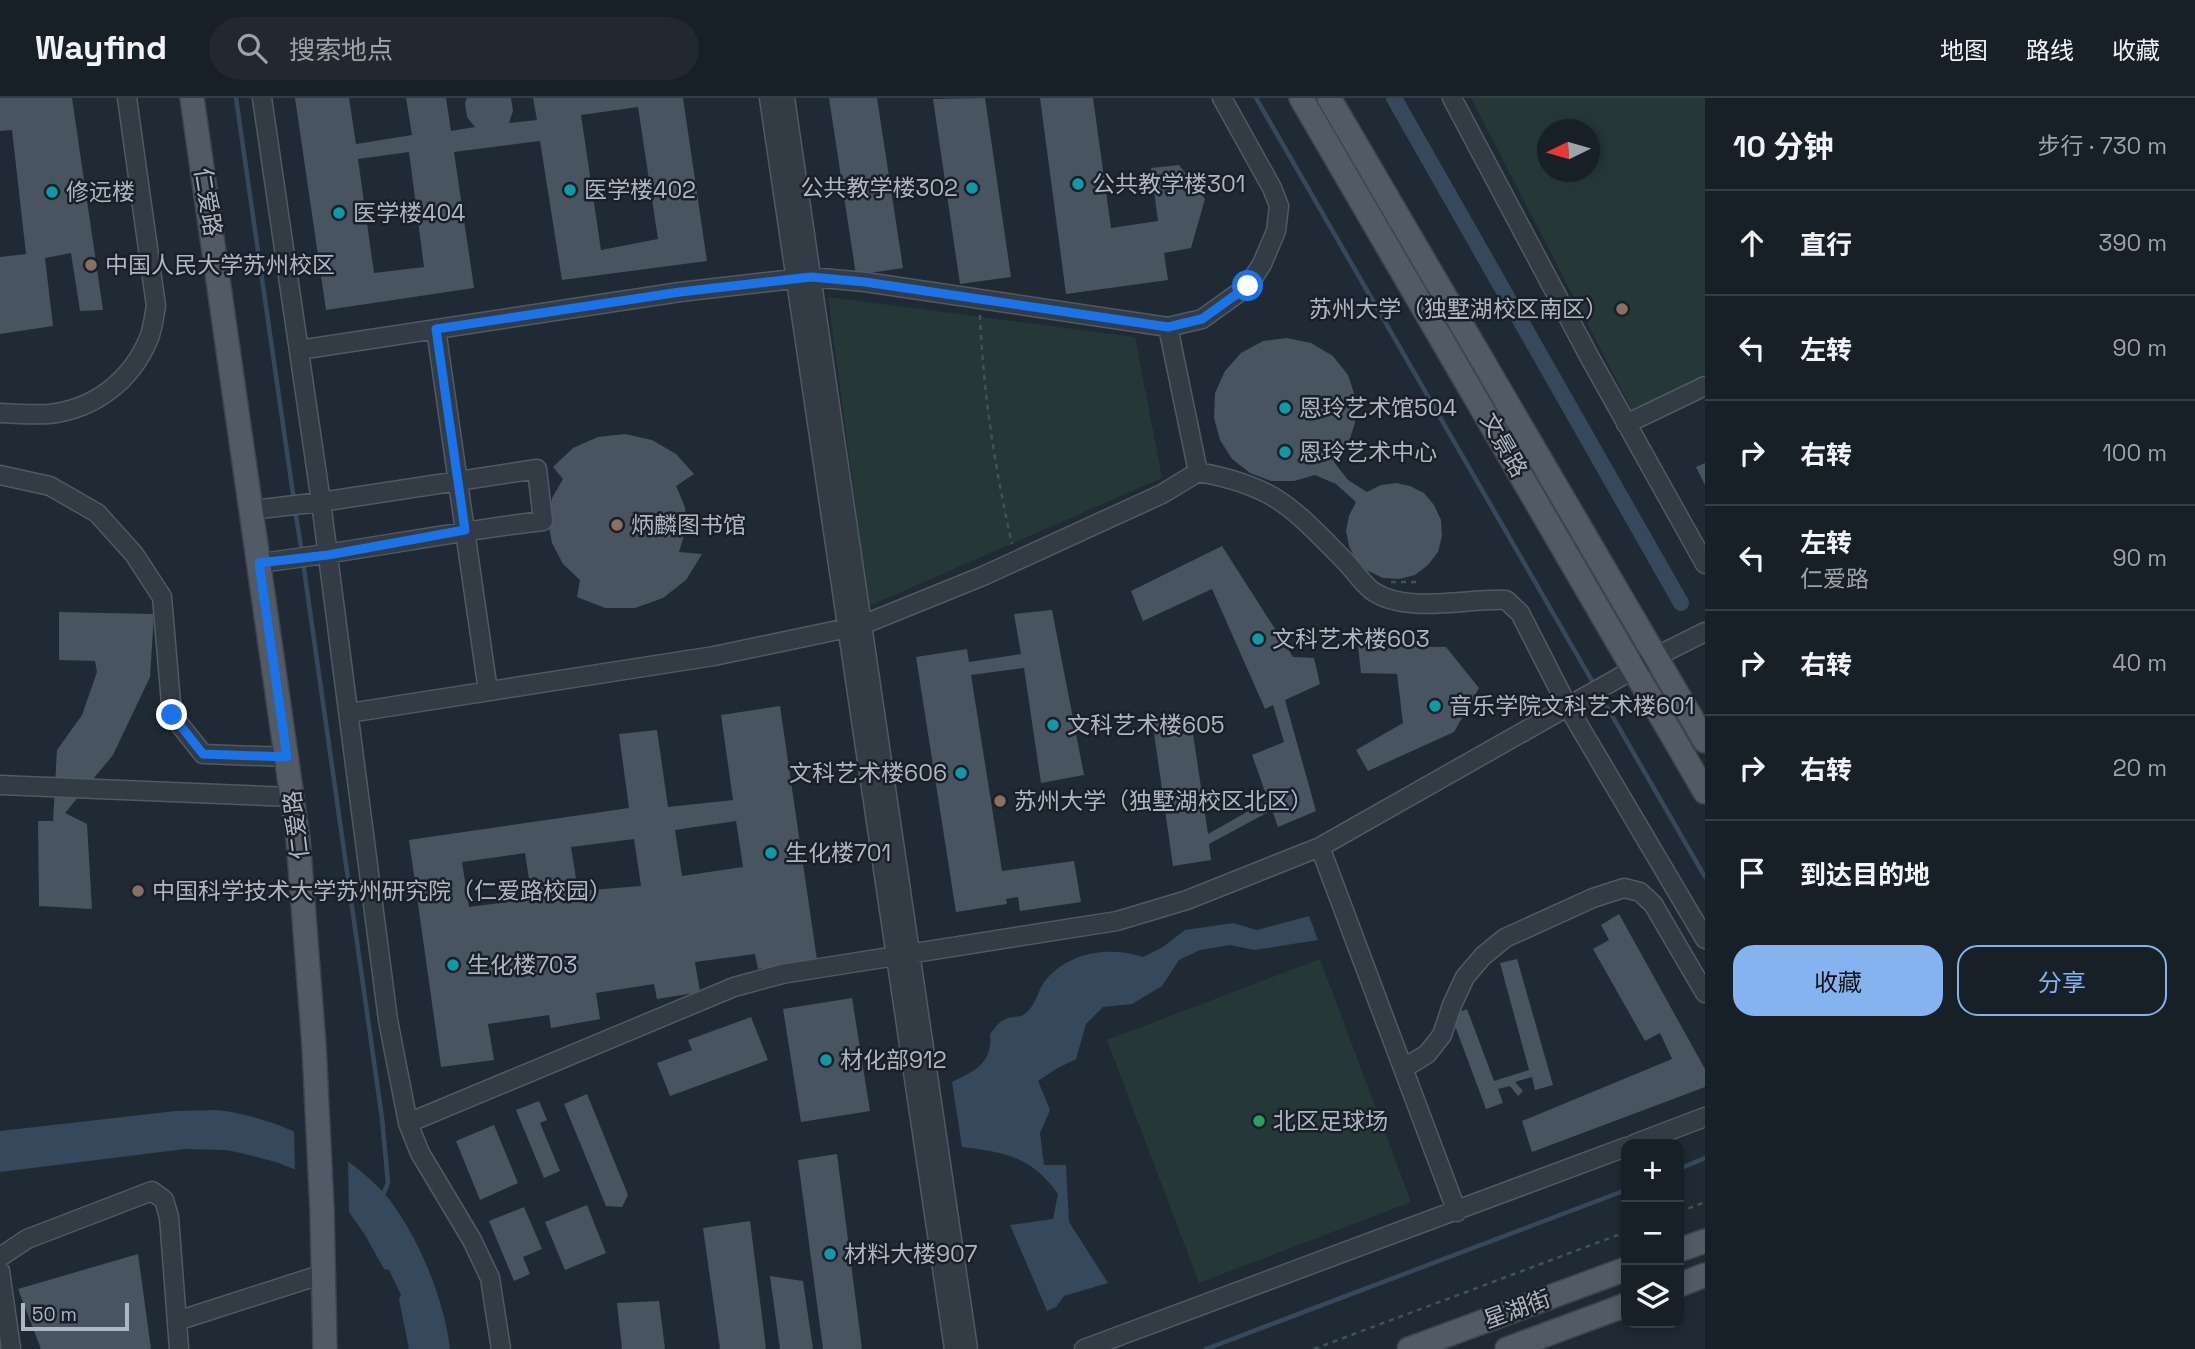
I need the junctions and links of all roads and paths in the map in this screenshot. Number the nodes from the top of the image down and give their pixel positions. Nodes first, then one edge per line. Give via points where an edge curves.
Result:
1 (127, 98) edge
2 (192, 98) edge
3 (262, 98) edge
4 (769, 98) edge
5 (785, 98) edge
6 (1222, 98) edge
7 (1301, 98) edge
8 (1329, 98) edge
9 (1452, 98) edge
10 (803, 278) junction
11 (979, 299) junction
12 (1168, 327) junction
13 (436, 329) junction
14 (299, 350) junction
15 (1705, 386) edge
16 (0, 414) edge
17 (1626, 424) junction
18 (1198, 472) junction
19 (0, 475) edge
20 (458, 482) junction
21 (321, 502) junction
22 (252, 510) junction
23 (465, 530) junction
24 (328, 555) junction
25 (1016, 561) junction
26 (259, 563) junction
27 (1705, 564) edge
28 (855, 626) junction
29 (1705, 632) edge
30 (1657, 656) junction
31 (1635, 669) junction
32 (488, 691) junction
33 (1568, 707) junction
34 (349, 713) junction
35 (1705, 741) edge
36 (287, 757) junction
37 (0, 785) edge
38 (1705, 792) edge
39 (293, 797) junction
40 (1320, 847) junction
41 (1705, 939) edge
42 (903, 954) junction
43 (1705, 993) edge
44 (1404, 1068) junction
45 (1705, 1117) edge
46 (408, 1123) junction
47 (1647, 1139) edge
48 (1621, 1149) edge
49 (1705, 1202) edge
50 (1684, 1210) edge
51 (1457, 1212) junction
52 (1621, 1233) edge
53 (1705, 1241) edge
54 (1684, 1248) edge
55 (0, 1257) edge
56 (0, 1271) edge
57 (1621, 1271) edge
58 (323, 1274) junction
59 (1705, 1275) edge
60 (1684, 1283) edge
61 (1621, 1307) edge
62 (177, 1321) junction
63 (11, 1349) edge
64 (179, 1349) edge
65 (325, 1349) edge
66 (501, 1349) edge
67 (954, 1349) edge
68 (968, 1349) edge
69 (1084, 1349) edge
70 (1314, 1349) edge
71 (1409, 1349) edge
72 (1507, 1349) edge

1 - 16 lane via 156,306 150,336 131,372 87,404 48,414
2 - 22 main road, 仁爱路
3 - 14 lane
4 - 10 lane
5 - 10 lane
6 - 12 lane via 1272,188 1279,206 1276,231 1248,286 1202,319
7 - 31 main road, 文景路
8 - 30 main road, 文景路
9 - 17 lane
10 - 11 lane
10 - 13 lane
10 - 28 lane
11 - 12 lane
11 - 25 path via 991,431
12 - 18 lane
13 - 14 lane
13 - 20 lane
14 - 21 lane
15 - 17 lane
17 - 27 lane
18 - 25 lane via 1162,494
18 - 33 lane via 1262,489 1294,510 1373,592 1403,602 1506,600 1520,614
19 - 36 lane via 50,486 97,513 134,554 162,597 172,715 203,754
20 - 21 lane
20 - 23 lane
20 - 23 lane via 537,469 543,521
21 - 22 lane
21 - 24 lane
22 - 26 main road, 仁爱路
23 - 24 lane
23 - 32 lane
24 - 26 lane
24 - 34 lane
25 - 28 lane
26 - 36 main road, 仁爱路
28 - 32 lane via 714,656
28 - 42 lane
29 - 30 lane
30 - 31 lane
30 - 35 main road, 文景路
31 - 33 lane
31 - 38 main road, 文景路
32 - 34 lane
33 - 40 lane
33 - 41 lane
34 - 46 lane via 388,1020
36 - 39 main road, 仁爱路
37 - 39 lane
39 - 58 main road, 仁爱路 via 305,916
40 - 42 lane via 1187,900 1116,921
40 - 44 lane
42 - 46 lane via 782,974 734,987
42 - 67 lane
42 - 68 lane
43 - 44 lane via 1653,904 1640,891 1624,888 1506,938 1483,956 1465,977 1442,1035 1427,1054
44 - 51 lane
45 - 47 lane
46 - 66 lane via 490,1278
48 - 51 lane
49 - 50 path
51 - 69 lane
52 - 70 path
53 - 54 main road
55 - 62 lane via 27,1239 152,1191 164,1200 169,1217
56 - 63 lane
57 - 71 main road, 星湖街
58 - 62 lane
58 - 65 main road, 仁爱路
59 - 60 main road
61 - 72 main road, 星湖街
62 - 64 lane

